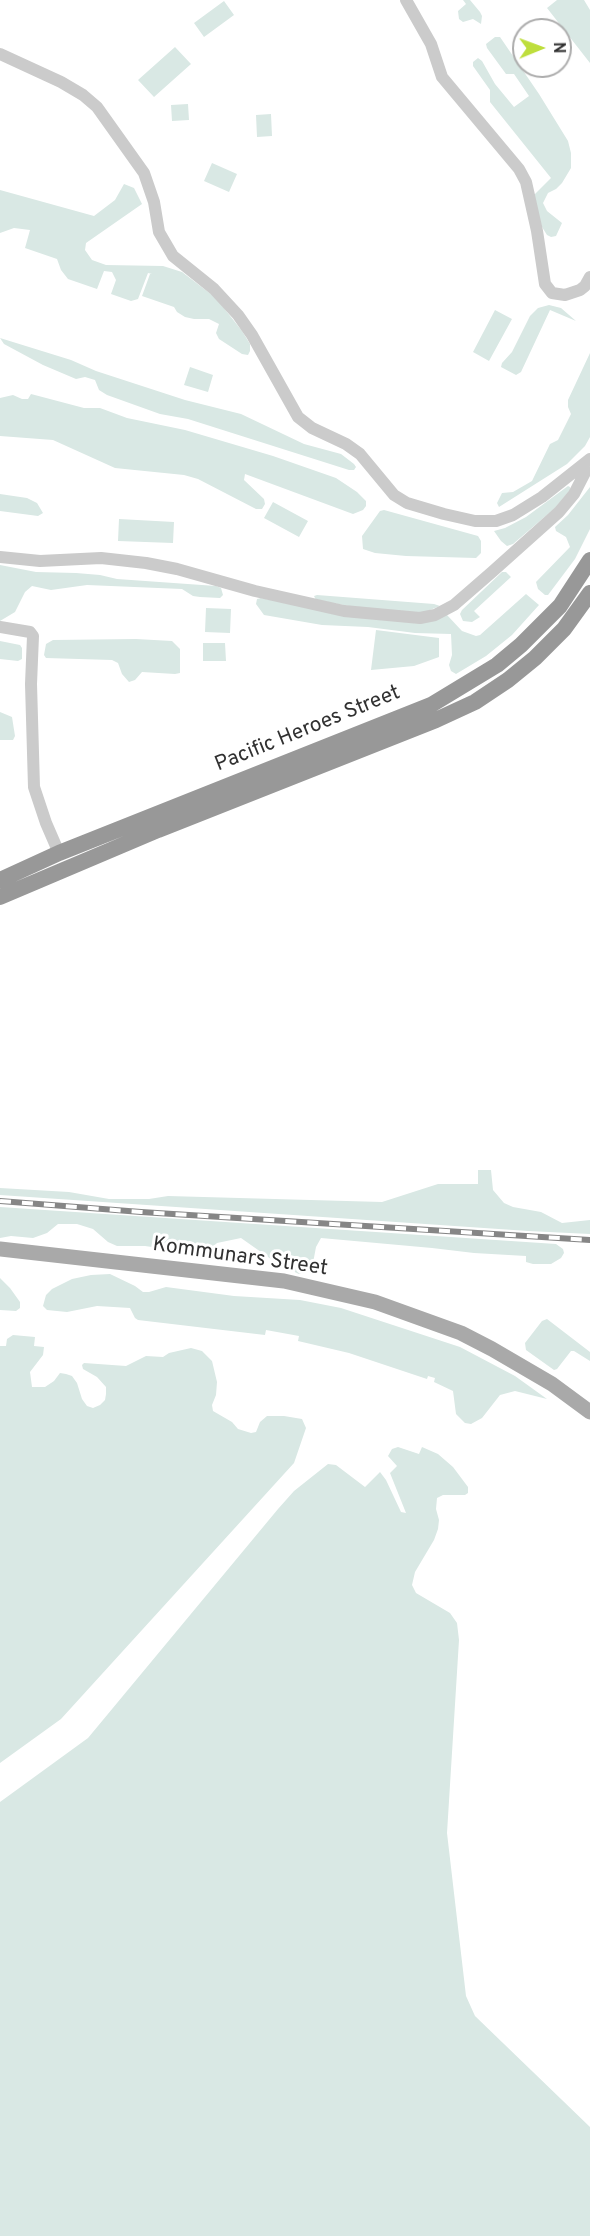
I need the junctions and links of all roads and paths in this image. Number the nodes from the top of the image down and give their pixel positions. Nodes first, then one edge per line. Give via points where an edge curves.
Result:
1 (406, 0) edge
2 (0, 54) edge
3 (590, 277) edge
4 (590, 461) edge
5 (0, 557) edge
6 (590, 560) edge
7 (590, 593) edge
8 (0, 627) edge
9 (59, 853) junction
10 (0, 880) edge
11 (0, 897) edge
12 (0, 1249) edge
13 (590, 1412) edge

1 - 3 street via 431,44 442,77 522,176 529,192 545,284 552,293 565,295 580,290
2 - 4 street via 61,82 97,107 144,173 161,239 173,256 214,289 238,315 298,417 360,454 394,495 406,503 444,514 496,521 542,497
4 - 5 street via 584,479 567,503 454,605 420,618 344,610 147,563 100,558 40,561
6 - 9 highway, Pacific Heroes Street via 546,622 497,665 464,687 422,709
7 - 11 highway, Pacific Heroes Street via 564,629 535,658 475,702
8 - 9 street via 30,632 33,636 33,787
9 - 10 highway, Pacific Heroes Street
12 - 13 main road, Kommunars Street via 284,1281 375,1302 461,1333 552,1384

